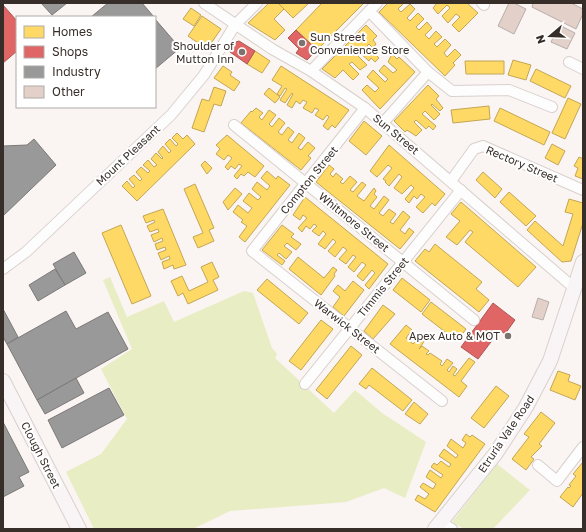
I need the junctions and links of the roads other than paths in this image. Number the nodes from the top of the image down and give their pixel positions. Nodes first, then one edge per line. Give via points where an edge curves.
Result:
1 (204, 3) edge
2 (257, 3) edge
3 (378, 3) edge
4 (369, 11) junction
5 (235, 25) junction
6 (569, 62) dead end
7 (582, 65) edge
8 (311, 71) junction
9 (428, 72) junction
10 (552, 107) dead end
11 (366, 108) junction
12 (383, 123) junction
13 (234, 126) dead end
14 (451, 181) junction
15 (307, 184) junction
16 (461, 190) junction
17 (583, 190) edge
18 (252, 251) joint
19 (404, 262) junction
20 (583, 262) edge
21 (3, 269) edge
22 (573, 287) junction
23 (474, 320) dead end
24 (350, 329) junction
25 (3, 381) edge
26 (305, 384) dead end
27 (442, 401) dead end
28 (583, 447) edge
29 (538, 465) dead end
30 (443, 527) edge
31 (79, 529) edge

1 - 5 street, Sun Street
2 - 5 street, Mount Pleasant
3 - 4 street
4 - 8 street
4 - 9 street
5 - 8 street, Sun Street
5 - 21 street, Mount Pleasant via 204,75 171,114 26,252
6 - 7 street
8 - 11 street, Sun Street
9 - 10 street via 452,92 509,90
9 - 12 street
11 - 12 street, Sun Street
11 - 15 street, Compton Street
12 - 14 street, Sun Street
13 - 15 street, Whitmore Street
14 - 16 street, Sun Street
14 - 17 street, Rectory Street via 474,149 483,146
15 - 18 street, Compton Street
15 - 19 street, Whitmore Street
16 - 19 street, Timmis Street
16 - 22 street, Sun Street
18 - 24 street, Warwick Street
19 - 23 street, Whitmore Street
19 - 24 street, Timmis Street
20 - 22 main road, Etruria Vale Road
22 - 30 main road, Etruria Vale Road via 550,361 526,407
24 - 26 street, Timmis Street
24 - 27 street, Warwick Street
25 - 31 main road, Clough Street
28 - 29 street via 557,481

